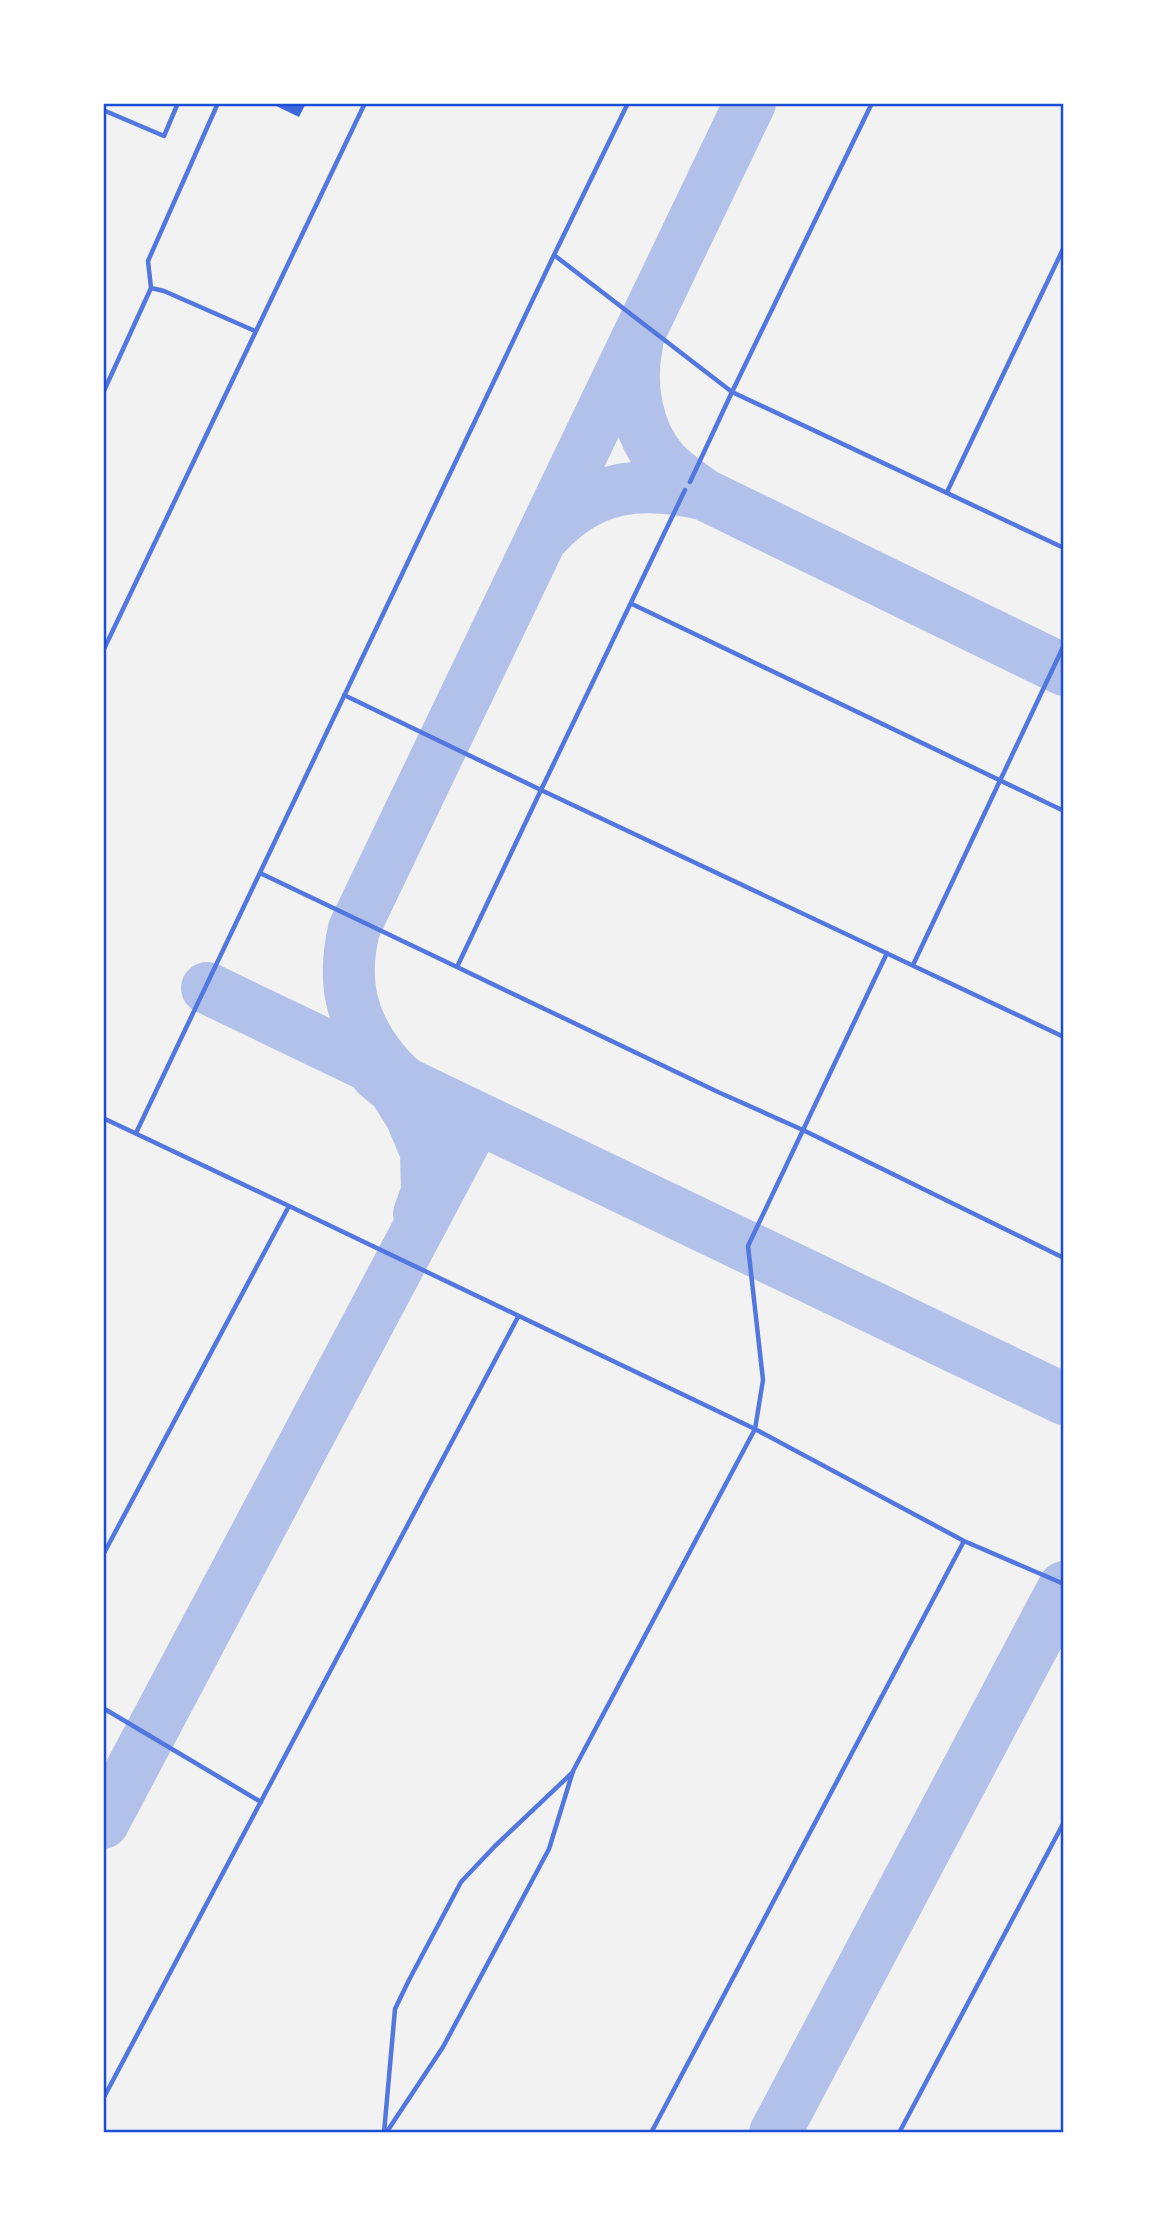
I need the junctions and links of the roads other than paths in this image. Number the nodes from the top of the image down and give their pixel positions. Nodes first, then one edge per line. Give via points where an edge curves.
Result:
1 (178, 103) edge
2 (218, 103) edge
3 (365, 103) edge
4 (628, 103) edge
5 (872, 103) edge
6 (103, 110) edge
7 (1064, 247) edge
8 (554, 255) junction
9 (151, 288) junction
10 (255, 331) junction
11 (103, 393) edge
12 (732, 393) junction
13 (690, 482) dead end
14 (685, 490) dead end
15 (947, 492) junction
16 (1064, 548) edge
17 (632, 604) junction
18 (1064, 645) edge
19 (103, 651) edge
20 (344, 695) junction
21 (1000, 781) junction
22 (541, 790) junction
23 (1064, 811) edge
24 (260, 873) junction
25 (887, 953) junction
26 (913, 965) junction
27 (457, 967) junction
28 (1064, 1037) edge
29 (103, 1118) edge
30 (803, 1130) junction
31 (136, 1133) junction
32 (289, 1206) junction
33 (1064, 1258) edge
34 (517, 1317) junction
35 (755, 1429) junction
36 (964, 1541) junction
37 (103, 1555) edge
38 (1064, 1584) edge
39 (103, 1708) edge
40 (573, 1771) junction
41 (261, 1802) junction
42 (1064, 1822) edge
43 (103, 2099) edge
44 (385, 2133) edge
45 (651, 2133) edge
46 (899, 2133) edge

1 - 6 lane via 164,136
2 - 9 lane via 148,261
3 - 10 lane
4 - 8 lane
5 - 12 lane
7 - 15 lane
8 - 12 lane
8 - 20 lane
9 - 10 lane
9 - 11 lane
10 - 19 lane
12 - 13 lane
12 - 15 lane
14 - 17 lane
15 - 16 lane
17 - 21 lane
17 - 22 lane
18 - 21 lane
20 - 22 lane
20 - 24 lane
21 - 23 lane
21 - 26 lane
22 - 25 lane
22 - 27 lane
24 - 27 lane
24 - 31 lane
25 - 26 lane
25 - 30 lane
26 - 28 lane
27 - 30 lane
29 - 31 lane
30 - 33 lane
30 - 35 lane via 748,1246 763,1380
31 - 32 lane
32 - 34 lane
32 - 37 lane
34 - 35 lane
34 - 41 lane
35 - 36 lane
35 - 40 lane
36 - 38 lane
36 - 45 lane
39 - 41 lane
40 - 44 lane via 549,1849 443,2047
40 - 44 lane via 461,1882 409,1980 394,2009
41 - 43 lane
42 - 46 lane

